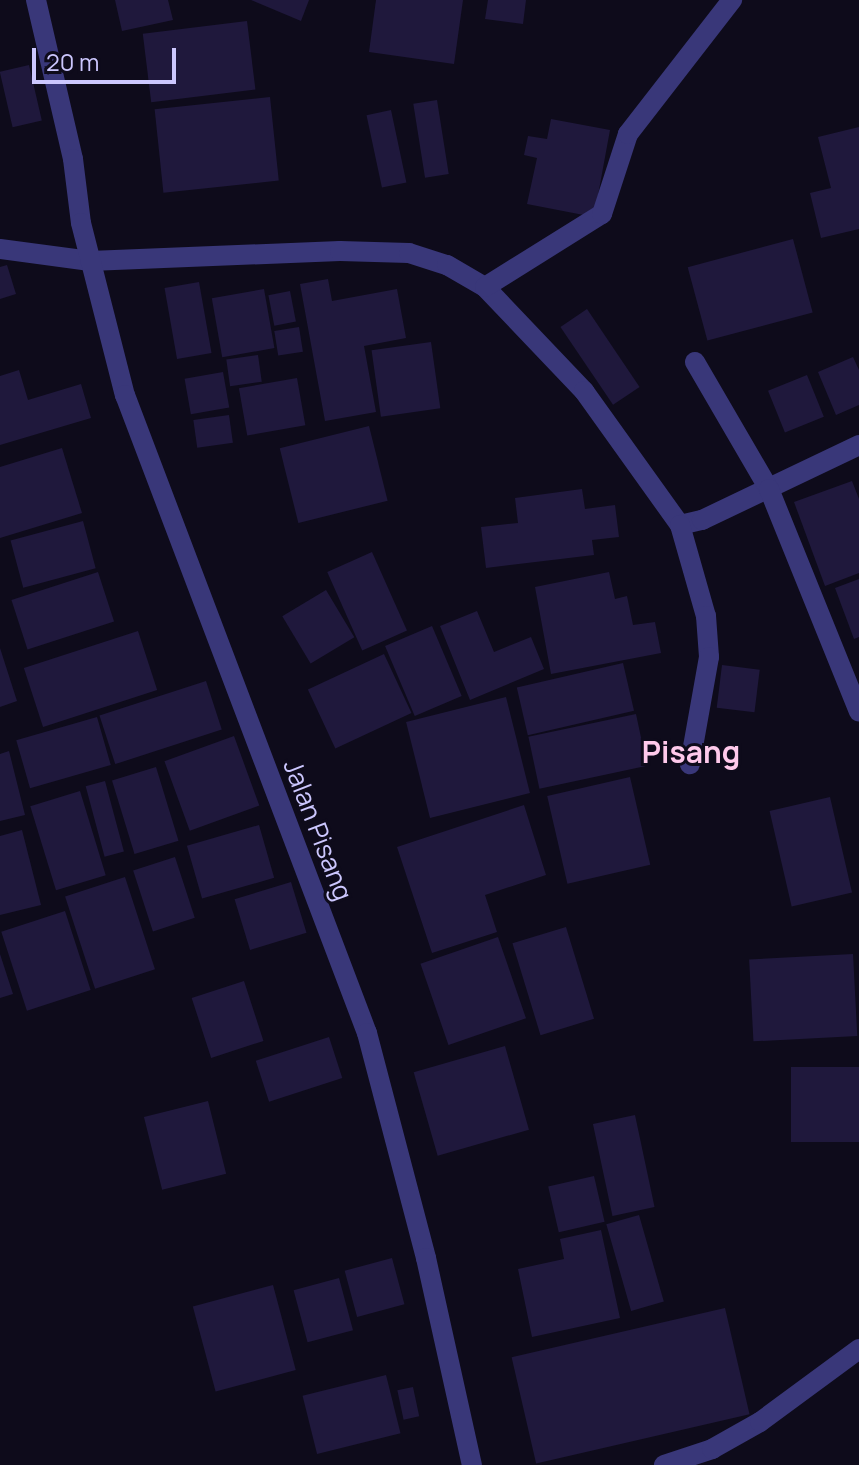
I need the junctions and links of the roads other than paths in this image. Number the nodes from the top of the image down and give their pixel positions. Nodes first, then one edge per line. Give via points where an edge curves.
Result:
1 (36, 0) edge
2 (732, 0) edge
3 (0, 249) edge
4 (90, 261) junction
5 (485, 287) junction
6 (695, 362) dead end
7 (859, 445) edge
8 (763, 491) junction
9 (680, 525) junction
10 (859, 712) edge
11 (690, 764) dead end
12 (859, 1349) edge
13 (472, 1465) edge
14 (664, 1465) edge

1 - 4 street, Jalan Pisang via 73,159
2 - 5 street via 628,134 602,214
3 - 4 street
4 - 5 street via 264,251 409,253 447,265
4 - 13 street, Jalan Pisang via 130,409 367,1033 426,1258
5 - 9 street via 584,391
6 - 8 street
7 - 8 street
8 - 9 street
8 - 10 street
9 - 11 street via 706,616 709,657
12 - 14 street via 760,1422 712,1449

